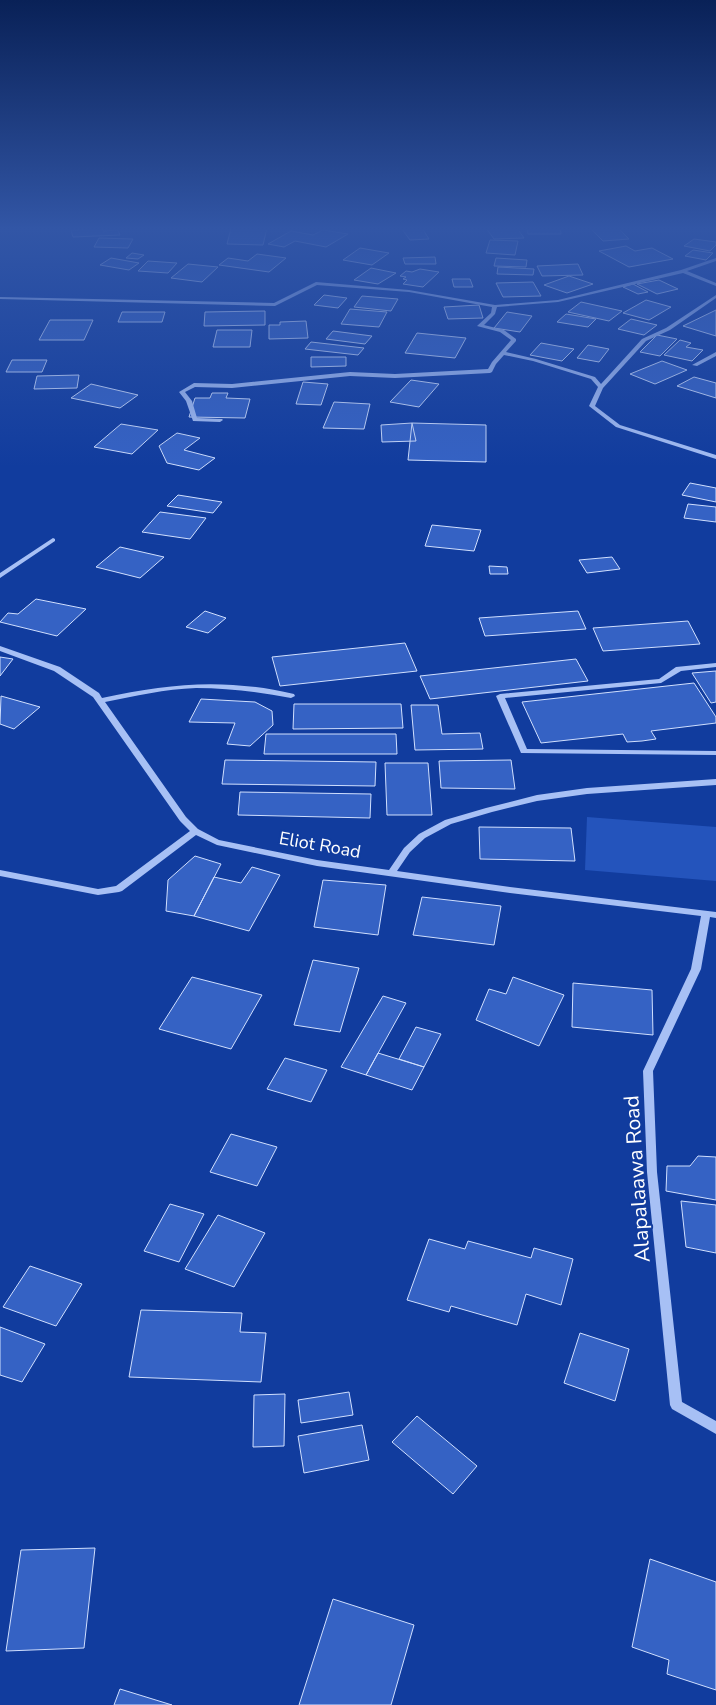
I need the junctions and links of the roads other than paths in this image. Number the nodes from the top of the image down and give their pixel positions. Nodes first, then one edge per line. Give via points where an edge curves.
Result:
1 (495, 308) edge
2 (699, 308) edge
3 (502, 353) junction
4 (716, 354) edge
5 (695, 365) dead end
6 (601, 387) junction
7 (220, 420) dead end
8 (716, 457) edge
9 (53, 540) dead end
10 (0, 576) edge
11 (0, 648) edge
12 (716, 665) edge
13 (291, 696) dead end
14 (101, 701) junction
15 (716, 753) edge
16 (716, 782) edge
17 (195, 831) junction
18 (392, 872) junction
19 (0, 873) edge
20 (711, 915) edge
21 (716, 1428) edge

1 - 3 street via 480,326 502,331 514,340
2 - 6 street via 668,329 644,340
3 - 6 street via 565,368 594,378
3 - 7 street via 490,371 395,376 350,374 232,386 194,385 182,392 189,401 195,420
4 - 5 street
6 - 8 street via 592,406 618,426
9 - 10 street
11 - 14 street, Eliot Road via 57,669
12 - 15 street via 679,669 661,680 500,696 524,751
13 - 14 street via 206,686 156,690
14 - 17 street, Eliot Road via 182,819
16 - 18 street via 587,791 537,798 489,810 448,822 422,836 407,850
17 - 18 street, Eliot Road via 217,842 317,862
17 - 19 street via 119,889 110,892
18 - 20 street, Eliot Road
20 - 21 street, Alapalaawa Road via 696,969 648,1072 652,1172 676,1405

